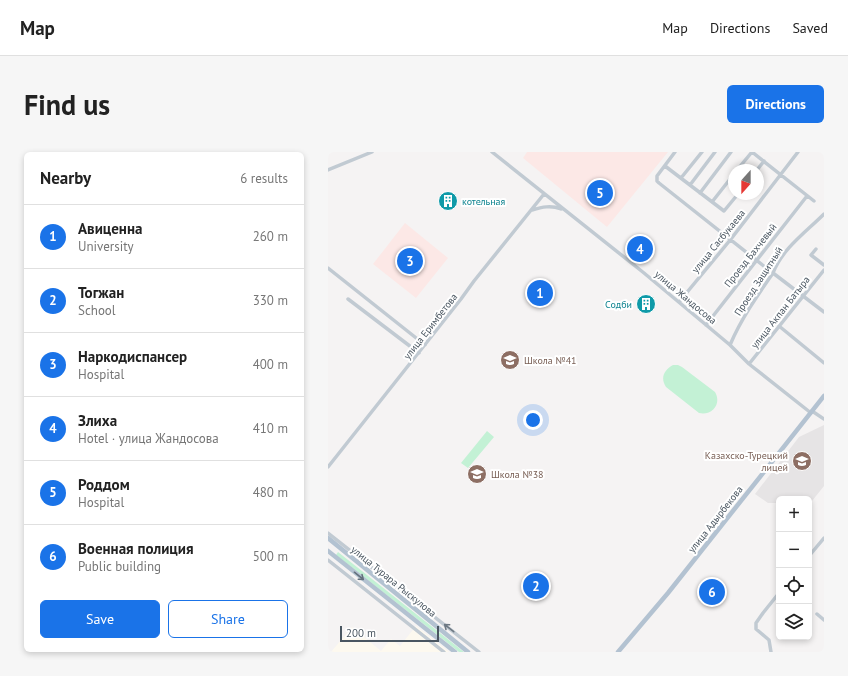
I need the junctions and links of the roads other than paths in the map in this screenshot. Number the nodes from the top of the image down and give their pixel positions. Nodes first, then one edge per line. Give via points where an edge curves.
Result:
1 (372, 152) edge
2 (492, 152) edge
3 (675, 152) edge
4 (702, 152) edge
5 (715, 152) edge
6 (731, 152) edge
7 (752, 152) edge
8 (798, 152) edge
9 (764, 161) junction
10 (742, 164) edge
11 (762, 164) edge
12 (665, 166) junction
13 (328, 170) edge
14 (780, 174) junction
15 (681, 178) junction
16 (728, 182) edge
17 (690, 185) junction
18 (700, 193) junction
19 (544, 194) junction
20 (807, 196) junction
21 (733, 200) edge
22 (814, 201) dead end
23 (712, 202) junction
24 (531, 210) junction
25 (565, 210) junction
26 (824, 214) edge
27 (730, 239) junction
28 (816, 249) dead end
29 (757, 260) junction
30 (824, 265) edge
31 (765, 267) dead end
32 (328, 268) edge
33 (824, 270) edge
34 (773, 273) junction
35 (802, 296) junction
36 (348, 299) dead end
37 (679, 302) junction
38 (824, 312) edge
39 (706, 325) junction
40 (779, 326) junction
41 (730, 344) junction
42 (425, 345) junction
43 (419, 353) junction
44 (750, 364) junction
45 (824, 364) edge
46 (824, 396) edge
47 (812, 412) junction
48 (824, 419) edge
49 (328, 467) edge
50 (328, 534) edge
51 (824, 538) edge
52 (338, 546) junction
53 (812, 552) edge
54 (330, 553) edge
55 (328, 560) edge
56 (776, 597) edge
57 (817, 614) dead end
58 (824, 620) edge
59 (444, 652) edge
60 (455, 652) edge
61 (468, 652) edge
62 (480, 652) edge
63 (618, 652) edge
64 (771, 652) edge

1 - 13 street
2 - 19 street, улица Жандосова
3 - 12 street
4 - 15 street
5 - 17 street
6 - 18 street
7 - 9 street
7 - 10 street
8 - 14 street, улица Сасбукаева
9 - 11 street
9 - 14 street
12 - 15 street
12 - 27 street via 657,176 658,183
14 - 20 street
14 - 27 street, улица Сасбукаева
15 - 17 street
16 - 23 street
17 - 18 street
18 - 23 street
19 - 24 street, улица Еримбетова
19 - 25 street, улица Жандосова
20 - 22 street
20 - 29 street, Проезд Бахчевый
21 - 23 street via 724,211
24 - 25 street via 549,206
24 - 42 street, улица Еримбетова
25 - 37 street, улица Жандосова
26 - 34 street, Проезд Защитный via 791,245 775,266
27 - 29 street
27 - 37 street, улица Сасбукаева
28 - 30 street via 811,255
29 - 31 street
29 - 39 street, Проезд Бахчевый
32 - 42 street
33 - 35 street, улица Акпан Батыра
34 - 35 street
34 - 41 street, Проезд Защитный via 748,309
35 - 38 street
35 - 40 street, улица Акпан Батыра
36 - 43 street
37 - 39 street, улица Жандосова
39 - 41 street, улица Жандосова
40 - 44 street, улица Акпан Батыра
40 - 45 street
41 - 44 street, улица Жандосова
42 - 43 street, улица Еримбетова
43 - 49 street, улица Еримбетова
44 - 47 street, улица Жандосова
46 - 47 main road, улица Адырбекова
47 - 48 street, улица Жандосова
47 - 63 main road, улица Адырбекова
50 - 52 main road, улица Турара Рыскулова
62 -> 50 street
51 - 53 street
52 - 54 main road
52 - 61 main road, улица Турара Рыскулова
54 -> 60 main road
55 - 59 street
56 - 64 street via 756,623 756,629 769,640
57 - 58 street

